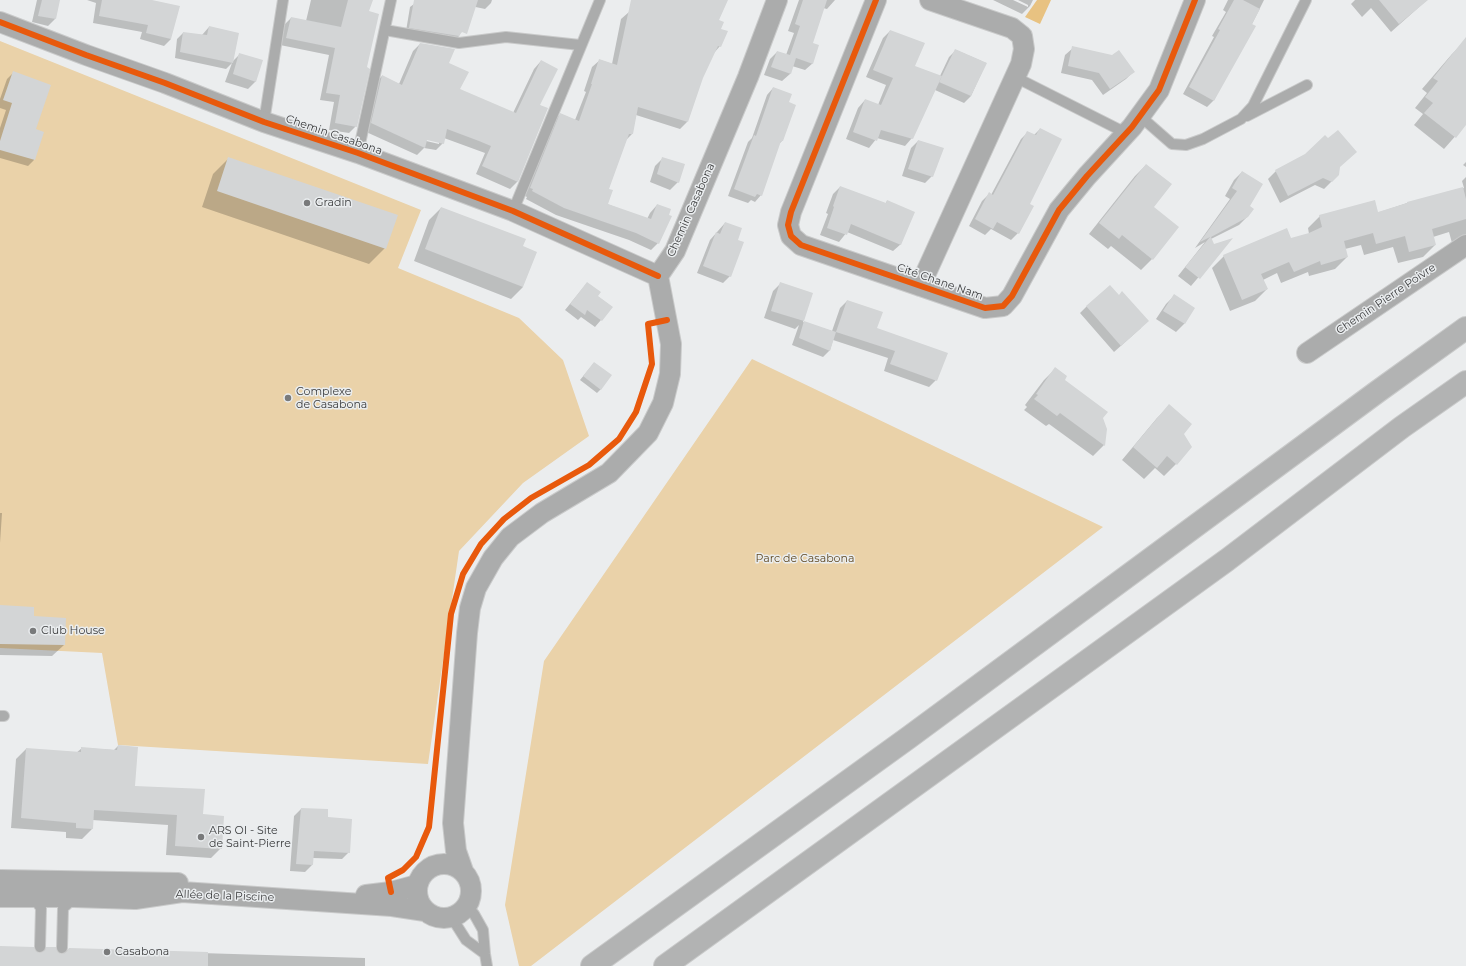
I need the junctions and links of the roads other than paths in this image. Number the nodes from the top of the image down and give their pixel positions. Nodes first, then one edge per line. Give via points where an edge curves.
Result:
1 (283, 0) edge
2 (390, 0) edge
3 (600, 0) edge
4 (777, 0) edge
5 (876, 0) edge
6 (930, 0) edge
7 (1195, 0) edge
8 (1306, 0) edge
9 (0, 22) edge
10 (385, 30) junction
11 (580, 45) junction
12 (1015, 77) junction
13 (1307, 85) dead end
14 (1140, 116) junction
15 (1241, 119) junction
16 (264, 122) junction
17 (1126, 133) junction
18 (358, 153) junction
19 (512, 211) junction
20 (1466, 246) edge
21 (658, 276) junction
22 (920, 286) junction
23 (1466, 328) edge
24 (1307, 353) dead end
25 (1466, 382) edge
26 (453, 823) junction
27 (436, 865) junction
28 (463, 871) junction
29 (0, 880) edge
30 (417, 885) junction
31 (0, 897) edge
32 (33, 897) junction
33 (74, 897) junction
34 (425, 911) junction
35 (460, 912) junction
36 (643, 930) junction
37 (40, 947) dead end
38 (62, 948) dead end
39 (485, 954) junction
40 (487, 966) edge
41 (580, 966) edge
42 (592, 966) edge
43 (665, 966) edge

1 - 16 lane
2 - 10 lane
3 - 11 lane
4 - 21 street, Chemin Casabona via 748,77 675,251
5 - 22 street, Cité Chane Nam via 790,212 788,225 791,236 801,245
6 - 12 street, Cité Chane Nam via 1012,28 1022,36 1024,48
7 - 14 street, Cité Chane Nam via 1159,90
8 - 15 lane via 1253,106
9 - 16 street, Chemin Casabona
10 - 11 lane via 459,43 506,37
10 - 18 lane
11 - 19 lane
12 - 17 lane
12 - 22 street, Cité Chane Nam
13 - 15 lane
14 - 15 lane via 1172,144 1186,145
14 - 17 street, Cité Chane Nam
16 - 18 street, Chemin Casabona
17 - 22 street, Cité Chane Nam via 1059,210 1012,296 1003,306 985,308
18 - 19 street, Chemin Casabona
19 - 21 street, Chemin Casabona
20 - 24 street, Chemin Pierre Poivre
21 - 26 street via 671,344 670,374 663,403 648,433 609,473 542,513 510,537 493,558 476,588 467,633
23 - 36 highway
25 - 43 highway via 1402,427 1227,560
26 - 27 street
26 - 28 street via 456,851
27 - 28 street via 450,864
27 - 30 street via 420,876
28 - 35 street via 468,878 471,897
29 - 30 street, Allée de la Piscine via 181,883 365,895
30 - 34 street via 416,895
31 - 32 street, Allée de la Piscine
32 - 33 street, Allée de la Piscine
32 - 37 lane via 41,908
33 - 34 street, Allée de la Piscine via 135,899 182,892 392,906
33 - 38 lane via 63,908
34 - 35 street via 433,917 442,919
35 - 39 lane via 466,940
35 - 39 lane via 483,930
36 - 41 highway
36 - 42 highway
39 - 40 lane

